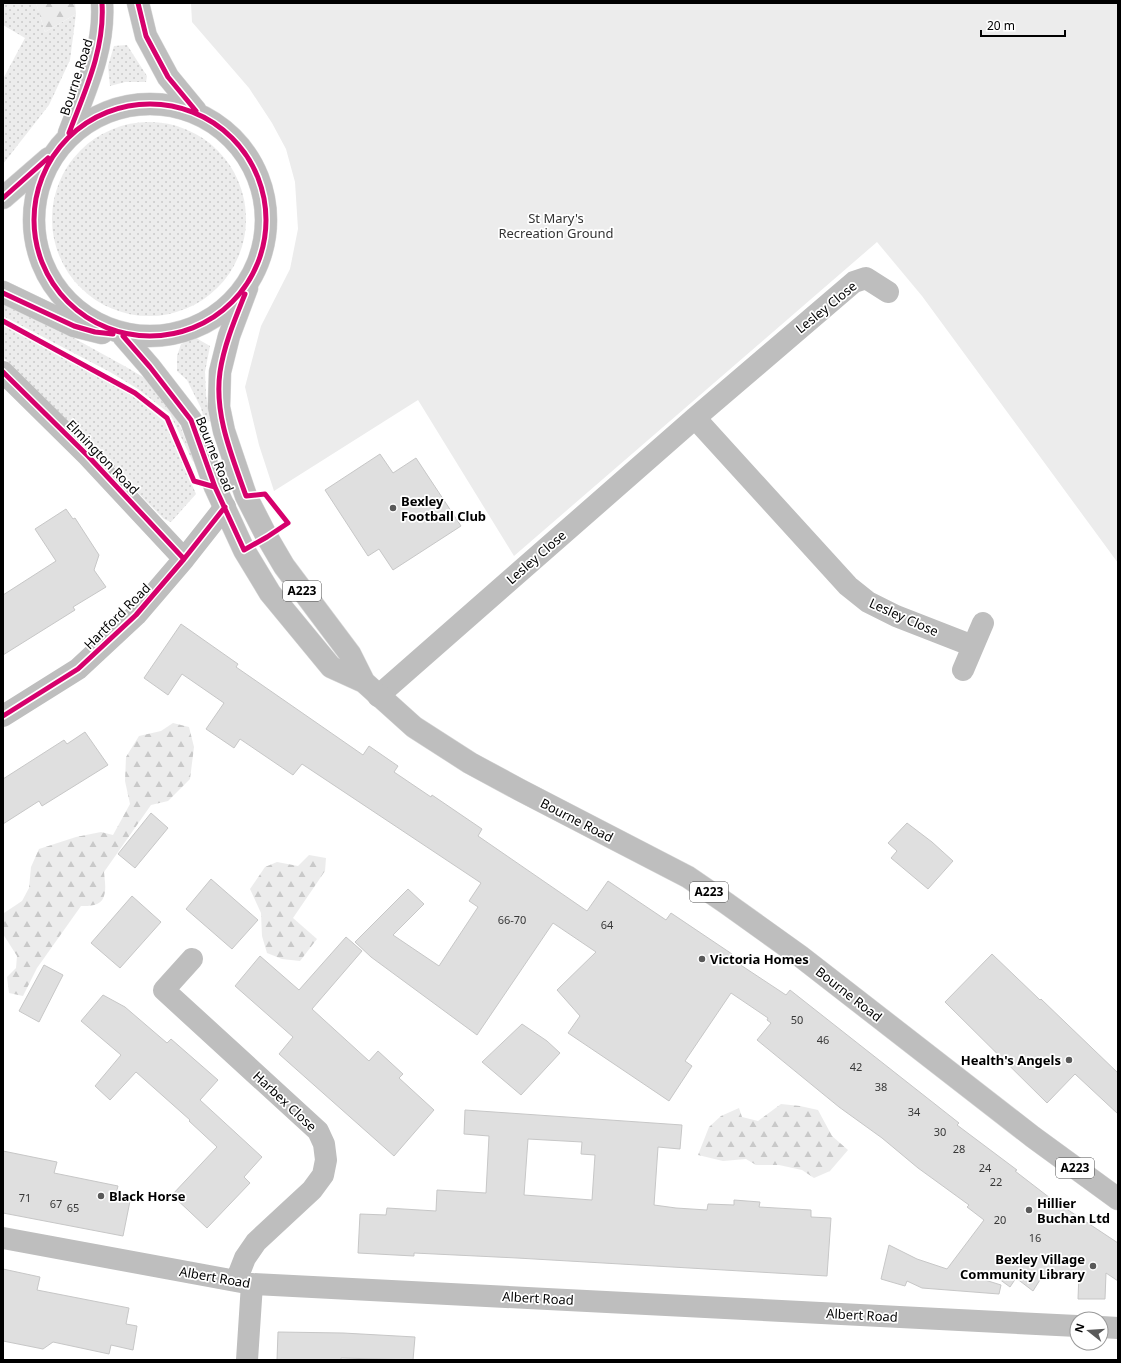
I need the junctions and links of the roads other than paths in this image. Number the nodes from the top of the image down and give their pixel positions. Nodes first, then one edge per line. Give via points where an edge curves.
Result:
1 (102, 3) edge
2 (138, 3) edge
3 (196, 111) junction
4 (69, 133) junction
5 (49, 158) junction
6 (3, 198) edge
7 (247, 288) junction
8 (3, 292) edge
9 (888, 292) dead end
10 (120, 335) junction
11 (3, 372) edge
12 (695, 418) junction
13 (225, 507) junction
14 (184, 559) junction
15 (983, 623) dead end
16 (973, 646) junction
17 (963, 670) dead end
18 (371, 689) junction
19 (3, 716) edge
20 (192, 959) dead end
21 (1118, 1199) edge
22 (3, 1238) edge
23 (244, 1282) junction
24 (1069, 1326) edge
25 (248, 1360) edge

1 - 4 street, Bourne Road via 99,51
2 - 3 street via 146,36 168,77
3 - 4 street via 163,102 129,103 97,114
3 - 7 street, Bourne Road via 224,132 246,159 260,188 266,218 261,254
4 - 5 street
5 - 6 street
5 - 10 street via 37,199 35,233 42,266 59,292 83,314
7 - 10 street via 224,313 195,330 163,338 143,339
7 - 18 street, Bourne Road / A223 via 229,336 220,372 219,407 224,431 246,496 267,537 284,566 350,654
8 - 10 street via 74,326
9 - 12 street, Lesley Close via 866,278 854,282
10 - 13 street, Bourne Road / A223 via 150,367 191,420 215,487
11 - 14 street, Elmington Road via 88,456
12 - 16 street, Lesley Close via 848,586 868,602 896,616
12 - 18 street, Lesley Close
13 - 14 street, Hartford Road
13 - 18 street, Bourne Road / A223 via 244,550 270,593 330,667
14 - 19 street, Hartford Road via 136,615 78,669
15 - 16 street
16 - 17 street
18 - 21 street, Bourne Road / A223 via 414,727 470,763 688,877 800,956
20 - 23 street, Harbex Close via 164,990 318,1131 324,1144 326,1160 323,1175 312,1190 256,1242 245,1258
22 - 23 street, Albert Road
23 - 24 street, Albert Road
23 - 25 street

